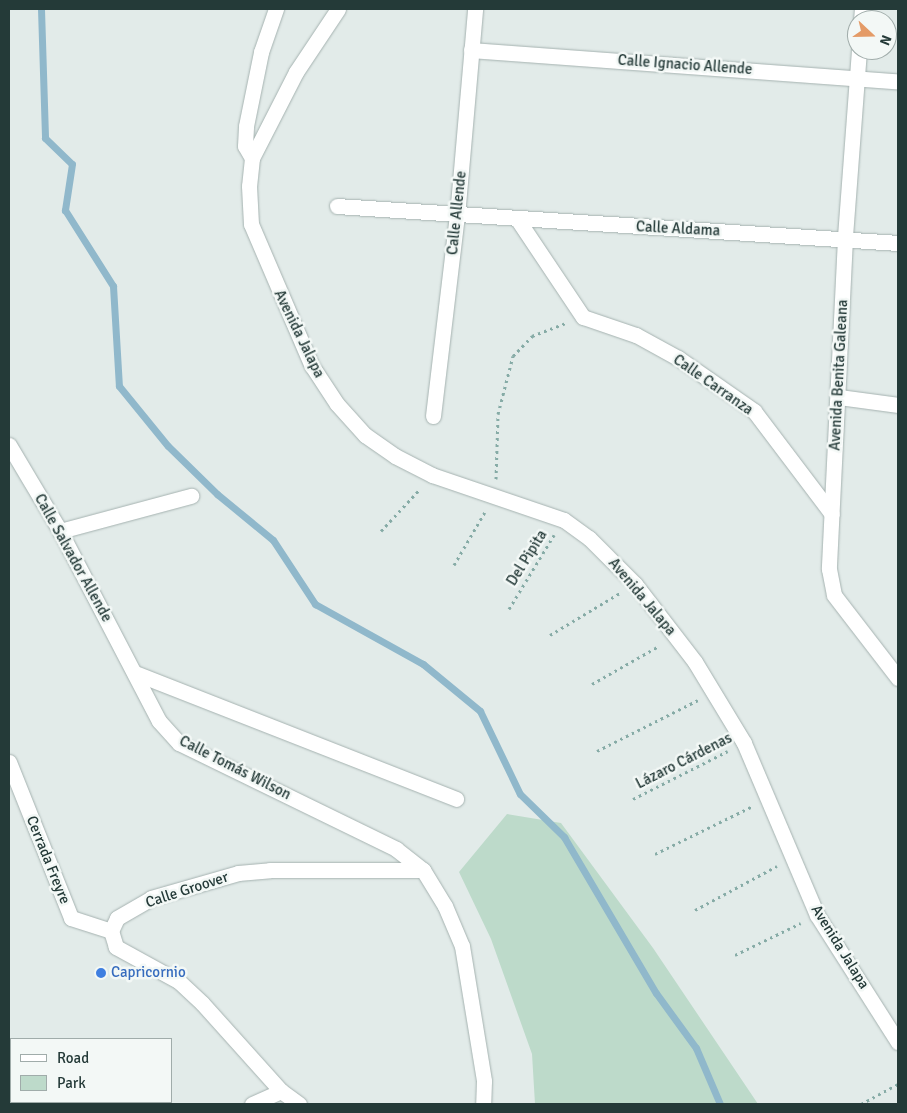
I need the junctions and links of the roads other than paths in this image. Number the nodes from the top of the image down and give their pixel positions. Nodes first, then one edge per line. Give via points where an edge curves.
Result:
1 (276, 9) edge
2 (338, 9) edge
3 (475, 9) edge
4 (471, 50) junction
5 (857, 60) edge
6 (856, 77) junction
7 (898, 82) edge
8 (252, 158) junction
9 (337, 206) dead end
10 (457, 216) junction
11 (518, 220) junction
12 (845, 238) junction
13 (898, 244) edge
14 (839, 397) junction
15 (898, 405) edge
16 (433, 416) dead end
17 (9, 445) edge
18 (191, 496) dead end
19 (832, 514) junction
20 (60, 530) junction
21 (135, 673) junction
22 (898, 678) edge
23 (9, 762) edge
24 (456, 799) dead end
25 (423, 870) junction
26 (111, 931) junction
27 (898, 1042) edge
28 (281, 1091) junction
29 (252, 1104) edge
30 (299, 1104) edge
31 (483, 1104) edge

1 - 8 street via 261,52 246,126 245,146
2 - 8 street via 296,72
3 - 4 street, Calle Allende
4 - 6 street, Calle Ignacio Allende
4 - 10 street, Calle Allende
5 - 6 street, Avenida Benita Galeana
6 - 7 street, Calle Ignacio Allende
6 - 12 street, Avenida Benita Galeana
8 - 27 street, Avenida Jalapa via 249,186 251,224 312,366 337,404 365,435 395,456 432,475 496,494 564,520 589,538 635,584 714,692 744,743 817,915
9 - 10 street, Calle Aldama
10 - 11 street, Calle Aldama
10 - 16 street, Calle Allende
11 - 12 street, Calle Aldama
11 - 19 street, Calle Carranza via 583,317 636,335 678,358 754,411
12 - 13 street, Calle Aldama
12 - 14 street, Avenida Benita Galeana
14 - 15 street
14 - 19 street, Avenida Benita Galeana
17 - 20 street, Calle Salvador Allende
18 - 20 street
19 - 22 street, Avenida Benita Galeana via 829,569 834,595
20 - 21 street, Calle Salvador Allende
21 - 24 street
21 - 25 street, Calle Tomás Wilson via 159,722 179,743 396,849
23 - 26 street, Cerrada Freyre via 71,918
25 - 26 street, Calle Groover via 238,873 151,898 116,918
25 - 31 street, Calle Tomás Wilson via 445,906 462,946 484,1081
26 - 28 street via 116,947 178,981 202,1003
28 - 29 street
28 - 30 street

